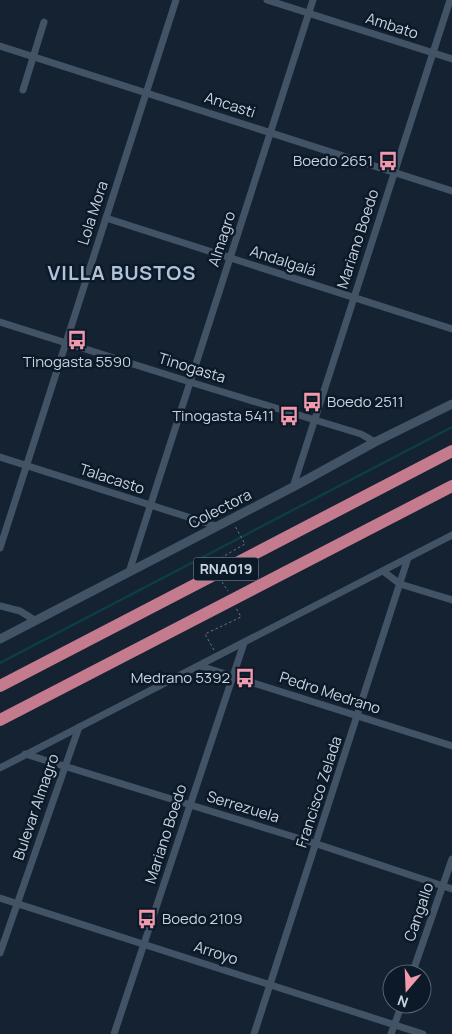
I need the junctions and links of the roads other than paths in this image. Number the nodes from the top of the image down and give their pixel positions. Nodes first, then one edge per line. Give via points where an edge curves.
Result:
1 (176, 0) edge
2 (267, 0) edge
3 (313, 0) edge
4 (450, 0) edge
5 (308, 13) junction
6 (44, 22) dead end
7 (0, 46) edge
8 (433, 53) junction
9 (33, 57) junction
10 (452, 60) edge
11 (23, 90) dead end
12 (146, 93) junction
13 (270, 133) junction
14 (394, 172) junction
15 (452, 191) edge
16 (106, 218) junction
17 (230, 258) junction
18 (354, 298) junction
19 (0, 322) edge
20 (452, 330) edge
21 (66, 343) junction
22 (190, 382) junction
23 (452, 404) edge
24 (314, 420) junction
25 (375, 442) junction
26 (452, 451) edge
27 (0, 457) edge
28 (27, 466) junction
29 (452, 486) edge
30 (293, 487) junction
31 (151, 505) junction
32 (216, 526) junction
33 (452, 535) edge
34 (0, 548) edge
35 (408, 558) junction
36 (383, 570) junction
37 (129, 572) junction
38 (400, 584) junction
39 (452, 600) edge
40 (0, 606) edge
41 (36, 621) junction
42 (0, 640) edge
43 (244, 643) junction
44 (200, 666) junction
45 (232, 676) junction
46 (0, 686) edge
47 (358, 717) junction
48 (0, 720) edge
49 (78, 727) junction
50 (452, 746) edge
51 (25, 754) junction
52 (65, 766) junction
53 (0, 768) edge
54 (191, 804) junction
55 (317, 844) junction
56 (452, 859) edge
57 (443, 886) junction
58 (452, 889) edge
59 (0, 898) edge
60 (17, 903) junction
61 (144, 945) junction
62 (0, 953) edge
63 (416, 964) edge
64 (270, 985) junction
65 (398, 1014) edge
66 (394, 1025) junction
67 (114, 1034) edge
68 (254, 1034) edge
69 (391, 1034) edge
70 (423, 1034) edge

1 - 12 street, Lola Mora
2 - 5 street, Ambato
3 - 5 street, Almagro
4 - 8 street, Mariano Boedo
5 - 8 street, Ambato
5 - 13 street, Almagro
6 - 9 street
7 - 9 street, Ancasti
8 - 10 street, Ambato
8 - 14 street, Mariano Boedo
9 - 11 street
9 - 12 street, Ancasti
12 - 13 street, Ancasti
12 - 16 street, Lola Mora
13 - 14 street, Ancasti
13 - 17 street, Almagro
14 - 15 street, Ancasti
14 - 18 street, Mariano Boedo
16 - 17 street, Andalgalá
16 - 21 street, Lola Mora
17 - 18 street, Andalgalá
17 - 22 street, Almagro
18 - 20 street, Andalgalá
18 - 24 street, Mariano Boedo
19 - 21 street, Tinogasta
21 - 22 street, Tinogasta
21 - 28 street, Lola Mora
22 - 24 street, Tinogasta
22 - 31 street, Almagro
23 - 25 street, Colectora
24 - 25 street, Tinogasta via 362,434
24 - 30 street, Mariano Boedo
25 - 30 street, Colectora
26 - 46 highway, RNA019
27 - 28 street, Talacasto
28 - 31 street, Talacasto
28 - 34 street, Lola Mora
29 - 48 highway, RNA019
30 - 32 street, Colectora
31 - 32 street, Talacasto
31 - 37 street, Almagro
32 - 37 street, Colectora
33 - 35 street
35 - 36 street
35 - 38 street, Francisco Zelada
36 - 38 street
36 - 43 street
37 - 41 street, Colectora
38 - 39 street
38 - 47 street, Francisco Zelada
40 - 41 street via 20,611
41 - 42 street, Colectora
43 - 44 street
43 - 45 street, Mariano Boedo
44 - 45 street, Pedro Medrano
44 - 49 street
45 - 47 street, Pedro Medrano
45 - 54 street, Mariano Boedo
47 - 50 street, Pedro Medrano
47 - 55 street, Francisco Zelada
49 - 51 street
49 - 52 street, Bulevar Almagro
51 - 52 street, Serrezuela
51 - 53 street
52 - 54 street, Serrezuela
52 - 60 street, Bulevar Almagro
54 - 55 street, Serrezuela
54 - 61 street, Mariano Boedo
55 - 57 street, Serrezuela
55 - 64 street, Francisco Zelada
56 - 57 street, Cangallo
57 - 58 street, Serrezuela
57 - 63 street, Cangallo
59 - 60 street, Arroyo
60 - 61 street, Arroyo
60 - 62 street, Bulevar Almagro
61 - 64 street, Arroyo
61 - 67 street, Mariano Boedo
64 - 66 street, Arroyo
64 - 68 street, Francisco Zelada
65 - 66 street
66 - 69 street
66 - 70 street, Arroyo

